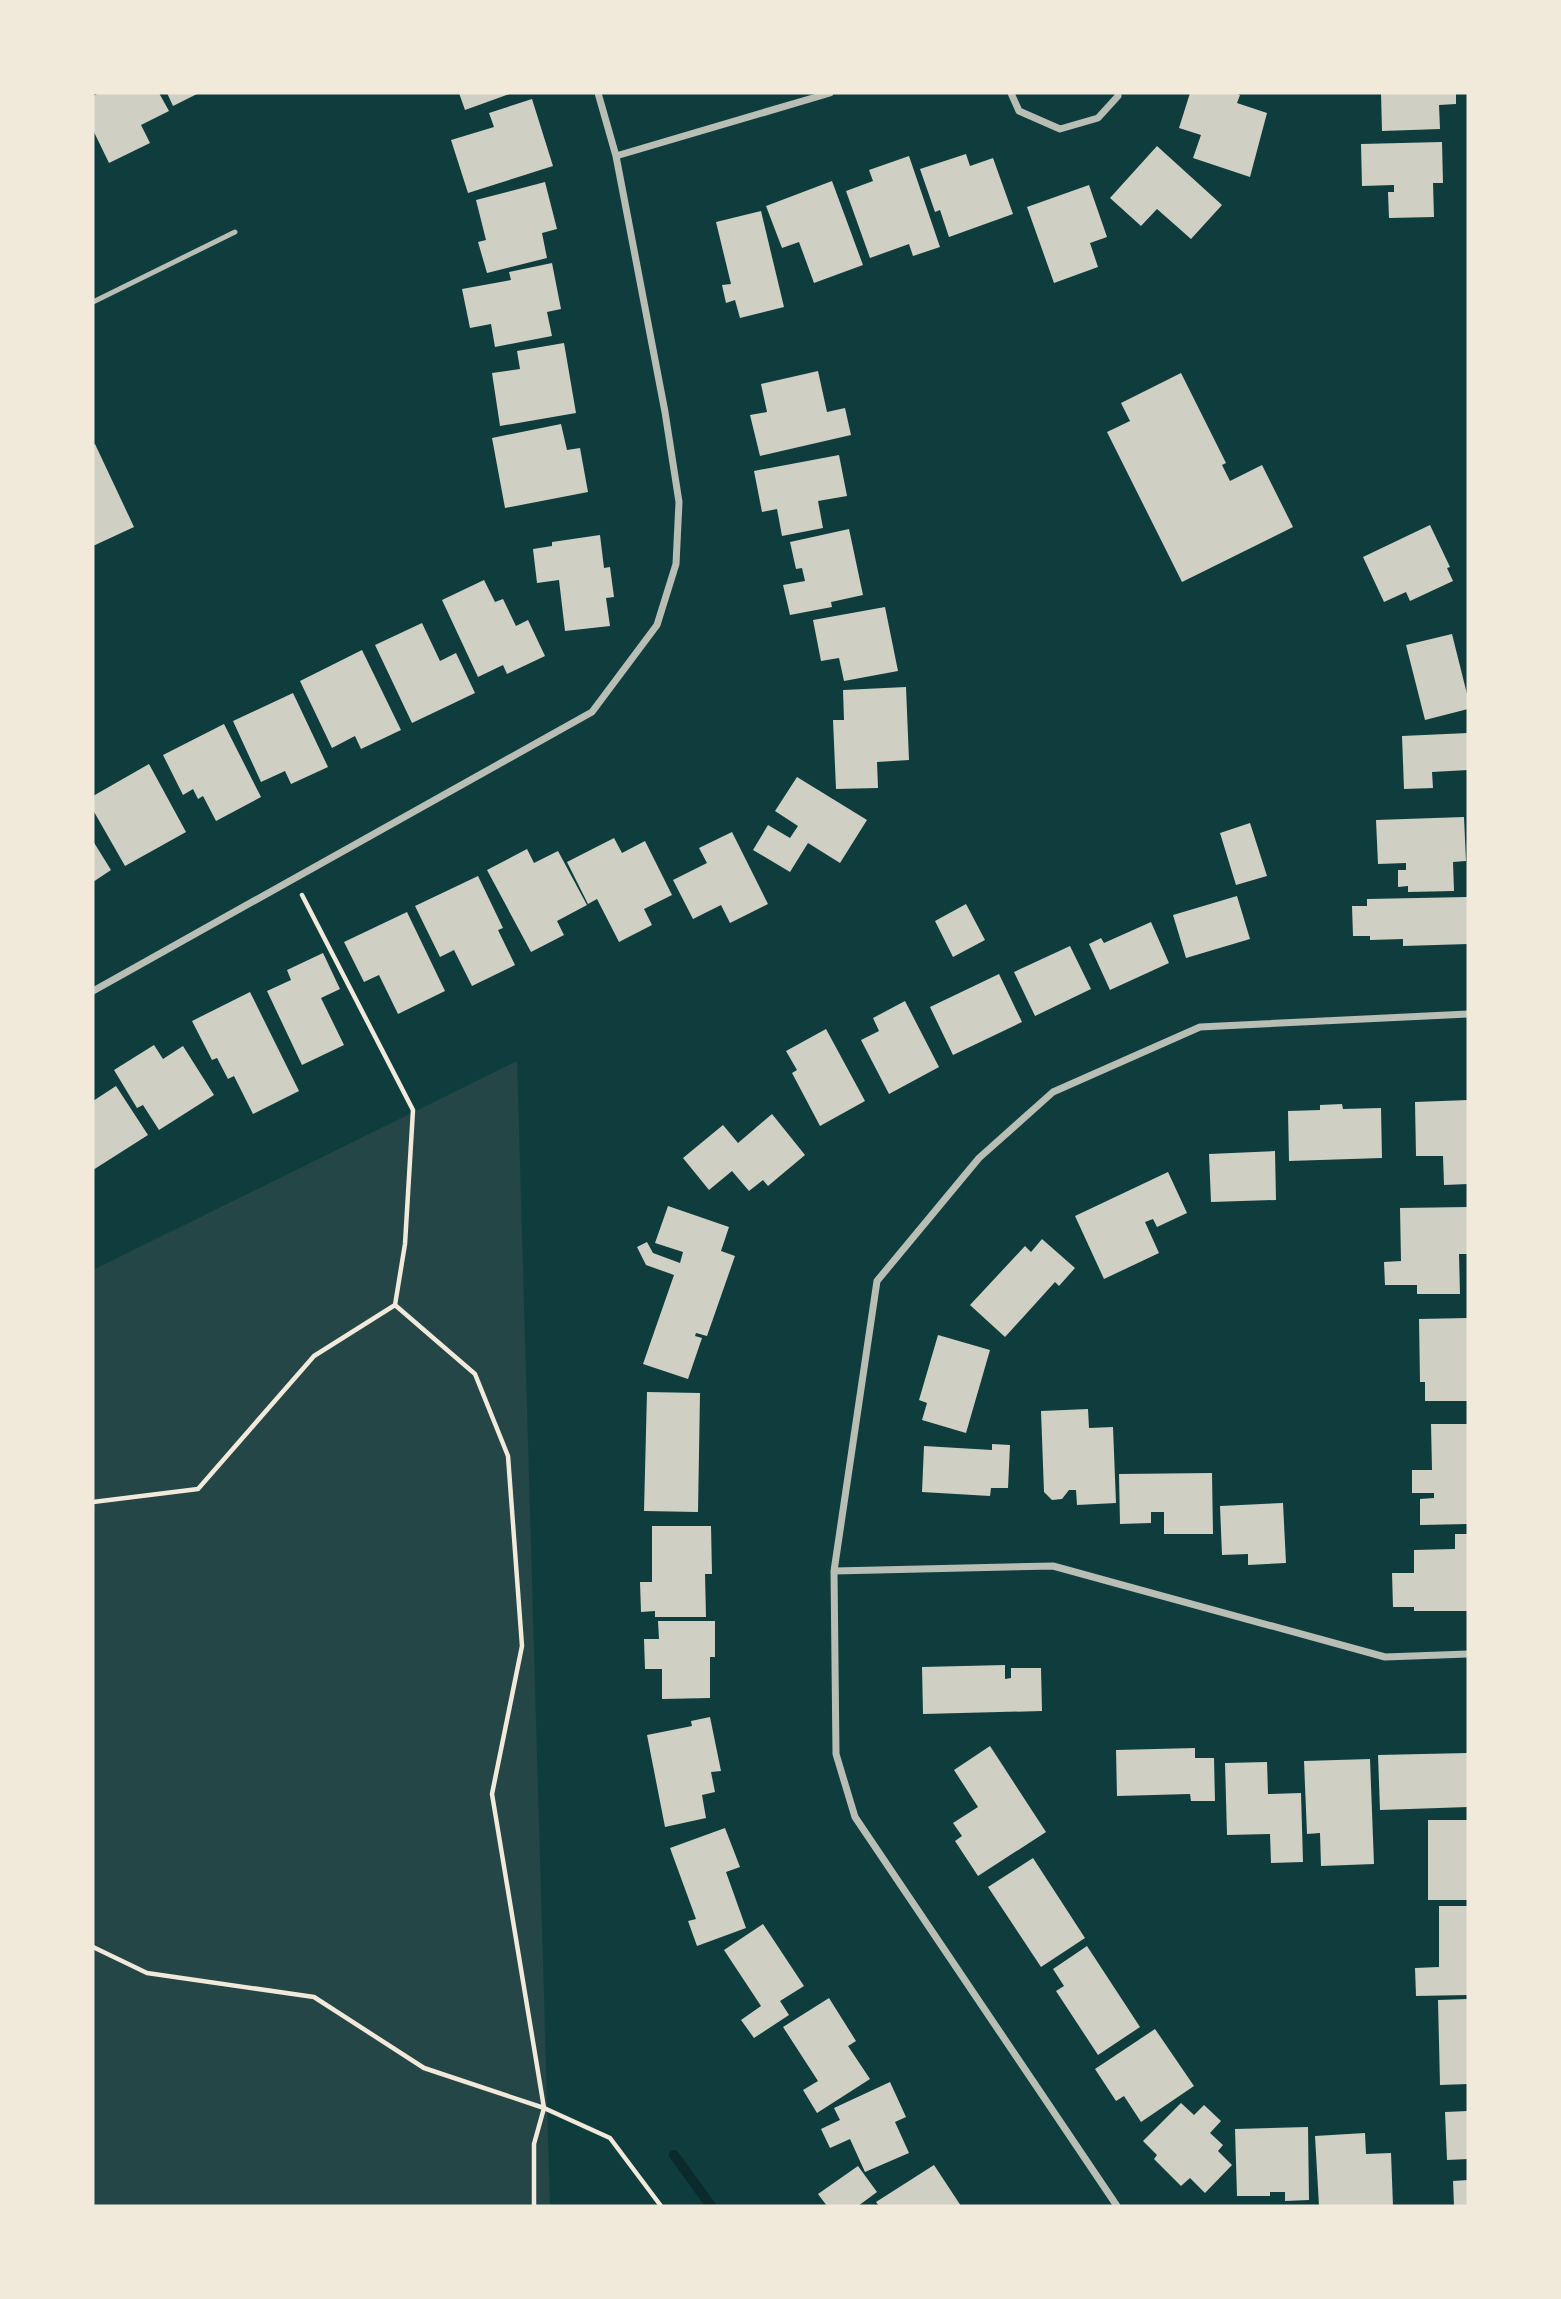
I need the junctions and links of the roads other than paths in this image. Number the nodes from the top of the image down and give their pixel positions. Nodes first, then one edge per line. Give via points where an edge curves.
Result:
1 (598, 93) edge
2 (830, 93) edge
3 (1012, 93) edge
4 (1118, 93) edge
5 (617, 156) junction
6 (236, 232) dead end
7 (93, 302) edge
8 (93, 991) edge
9 (1468, 1014) edge
10 (835, 1572) junction
11 (1468, 1654) edge
12 (1117, 2206) edge

1 - 5 street
2 - 5 street
3 - 4 street via 1020,111 1060,129 1098,118
5 - 8 street via 679,502 676,564 657,625 592,712
6 - 7 lane
9 - 10 street via 1200,1027 1053,1092 979,1158 877,1281
10 - 11 street via 1053,1566 1385,1657
10 - 12 street via 836,1754 855,1817

